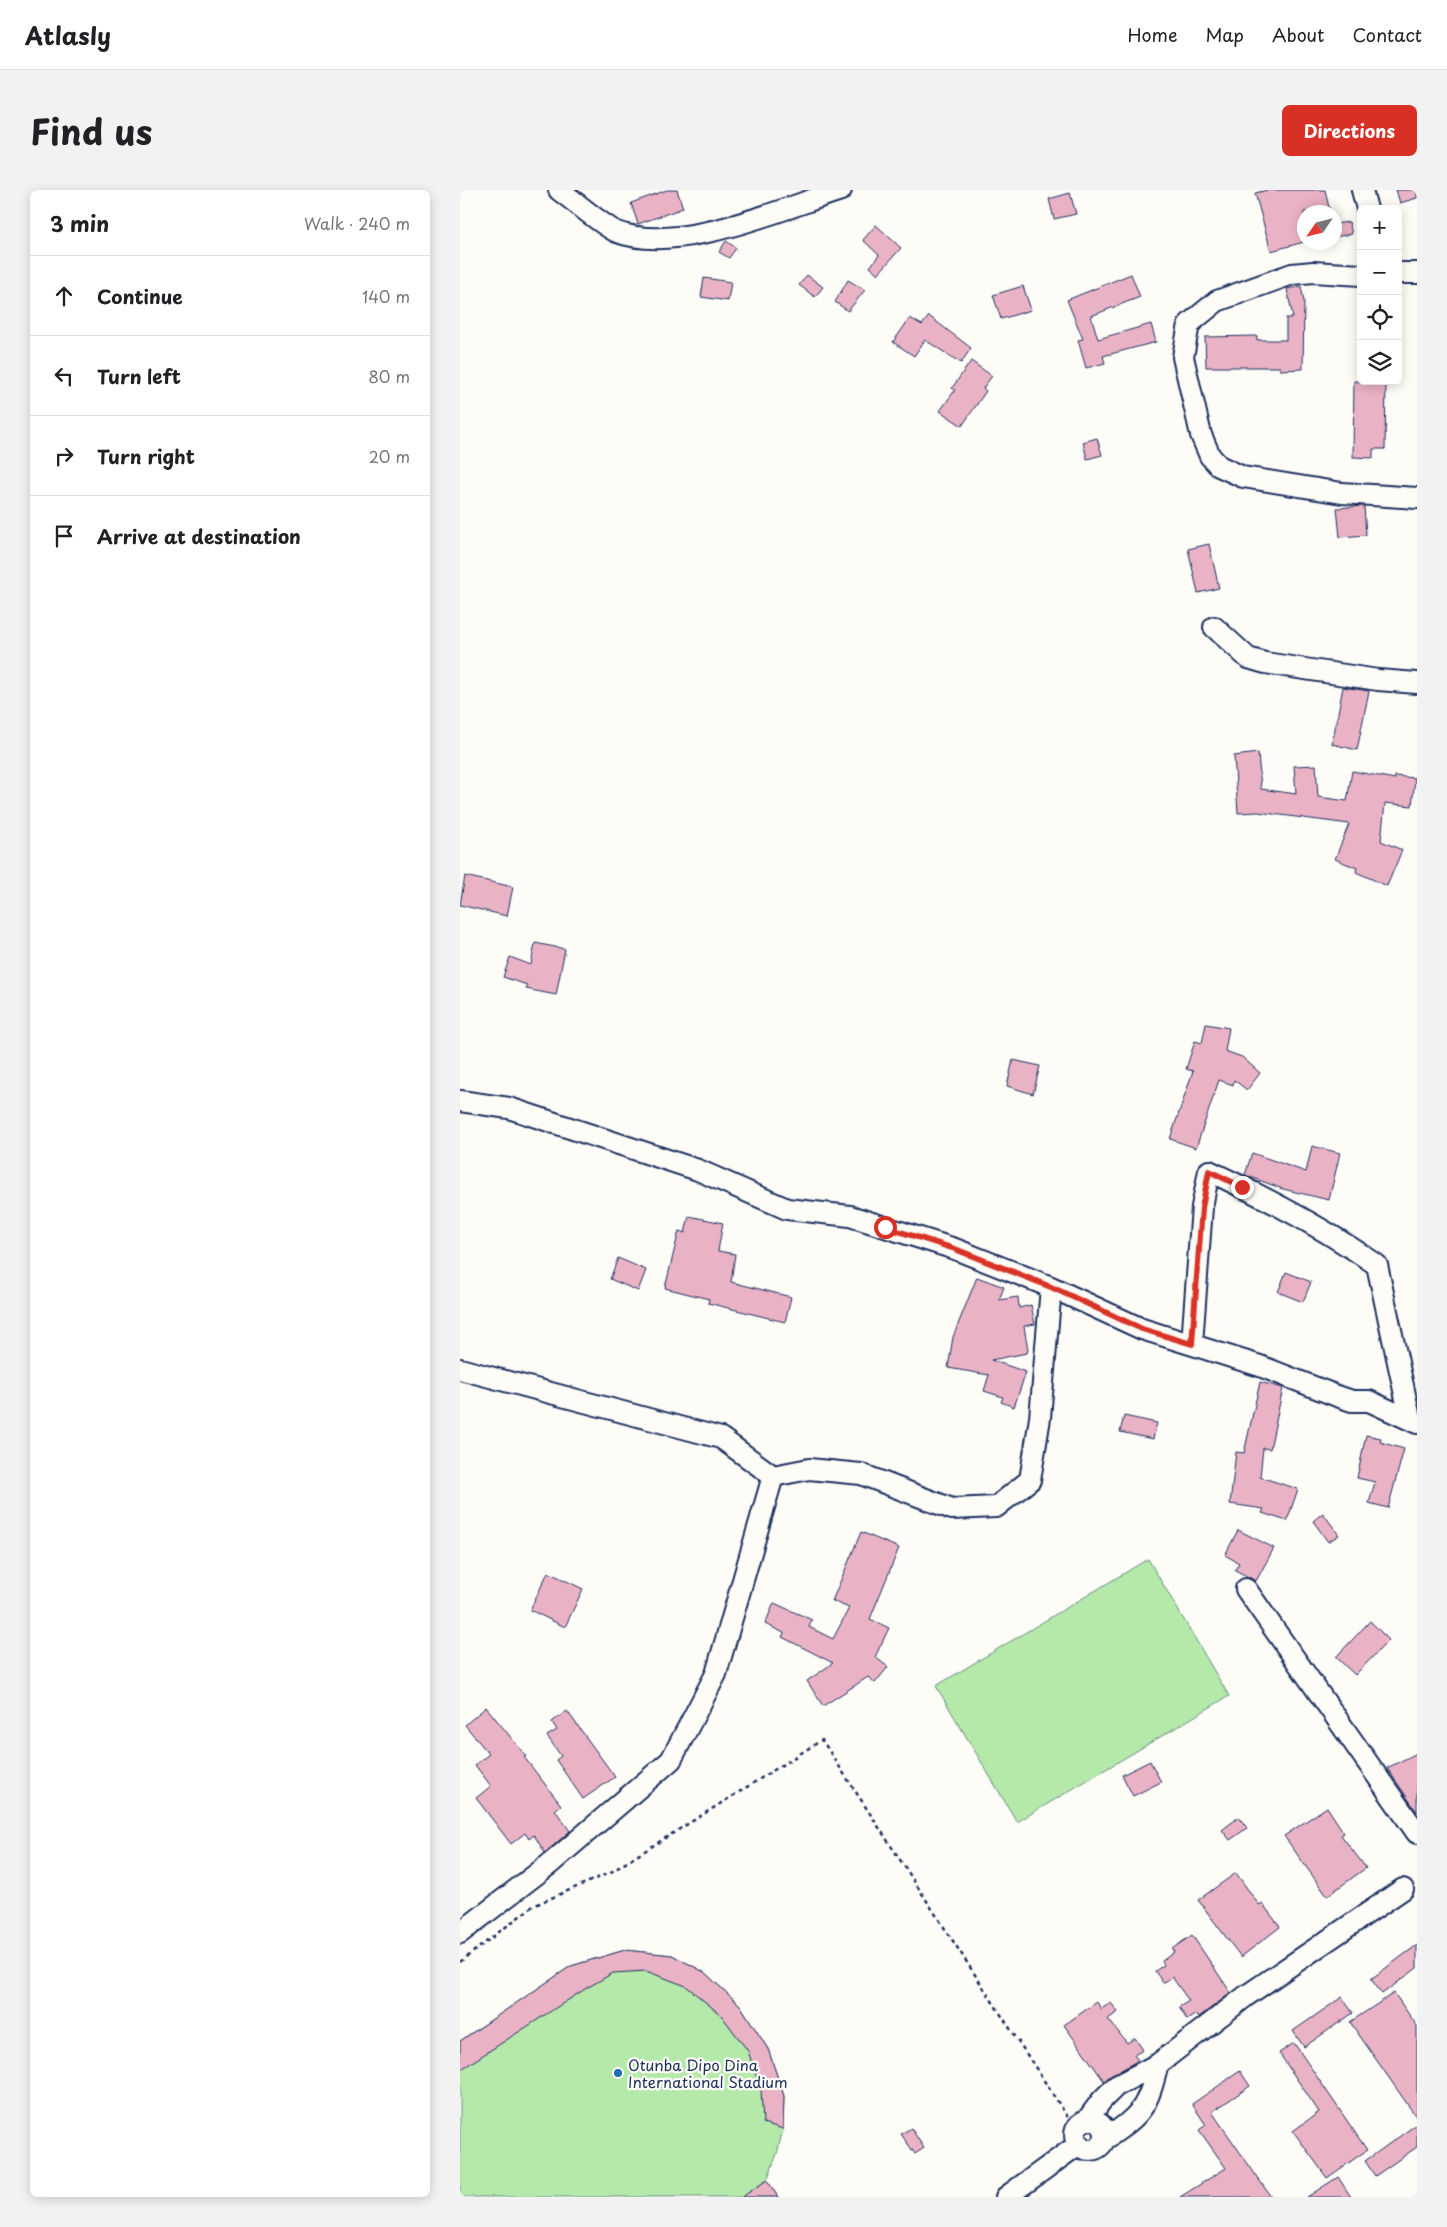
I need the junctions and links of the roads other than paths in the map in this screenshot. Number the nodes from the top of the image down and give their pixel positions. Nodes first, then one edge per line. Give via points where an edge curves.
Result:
1 (559, 190) edge
2 (841, 190) edge
3 (1362, 190) edge
4 (1365, 205) edge
5 (1357, 275) edge
6 (1417, 498) edge
7 (1214, 627) dead end
8 (1417, 682) edge
9 (460, 1101) edge
10 (1051, 1287) junction
11 (1192, 1344) junction
12 (460, 1368) edge
13 (1413, 1421) edge
14 (773, 1476) junction
15 (1246, 1589) dead end
16 (1417, 1833) edge
17 (1403, 1889) dead end
18 (460, 1933) edge
19 (1158, 2064) junction
20 (1081, 2132) junction
21 (1006, 2197) edge

1 - 2 street via 617,232 660,240 724,228
3 - 4 street
5 - 6 street via 1292,274 1217,301 1189,324 1183,357 1201,435 1210,456 1219,466 1243,478 1342,493
7 - 8 street via 1248,658 1266,663 1378,680
9 - 10 street via 509,1108 698,1170 787,1209 850,1216 955,1249
10 - 11 street via 1142,1329
10 - 14 street via 1040,1418 1030,1480 996,1507 952,1509 861,1474 809,1469
11 - 13 street via 1352,1401 1369,1401
11 - 13 street via 1202,1208 1209,1171 1259,1194 1377,1265
12 - 14 street via 721,1438
14 - 18 street via 716,1674 671,1760 551,1863
15 - 16 street
17 - 19 street via 1246,1996
19 - 20 street via 1116,2086 1102,2100
19 - 20 street via 1150,2097 1128,2123 1093,2149
20 - 21 street

